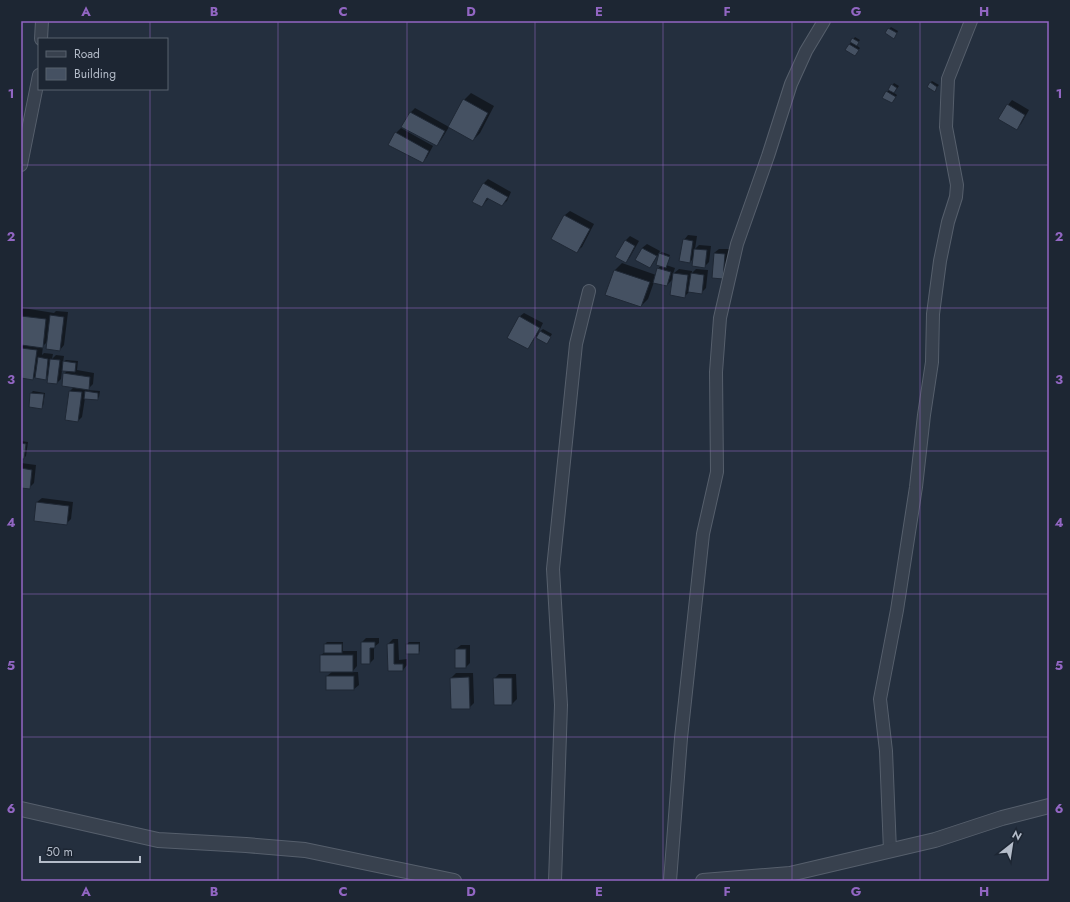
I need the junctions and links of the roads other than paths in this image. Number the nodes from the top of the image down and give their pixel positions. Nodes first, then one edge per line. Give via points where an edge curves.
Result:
1 (42, 21) edge
2 (824, 21) edge
3 (971, 21) edge
4 (41, 38) edge
5 (38, 81) edge
6 (21, 165) edge
7 (589, 291) dead end
8 (1049, 806) edge
9 (21, 809) edge
10 (890, 851) junction
11 (454, 881) edge
12 (555, 881) edge
13 (670, 881) edge
14 (703, 881) edge

1 - 4 street
2 - 13 street via 806,51 791,84 737,244 720,318 716,372 717,472 702,534 680,738
3 - 10 street via 948,79 946,128 957,185 956,197 940,261 933,314 932,362 916,487 880,699 886,752
5 - 6 street
7 - 12 street via 576,344 553,569 561,705
8 - 10 street
9 - 11 street via 158,840 305,850
10 - 14 street via 790,874

